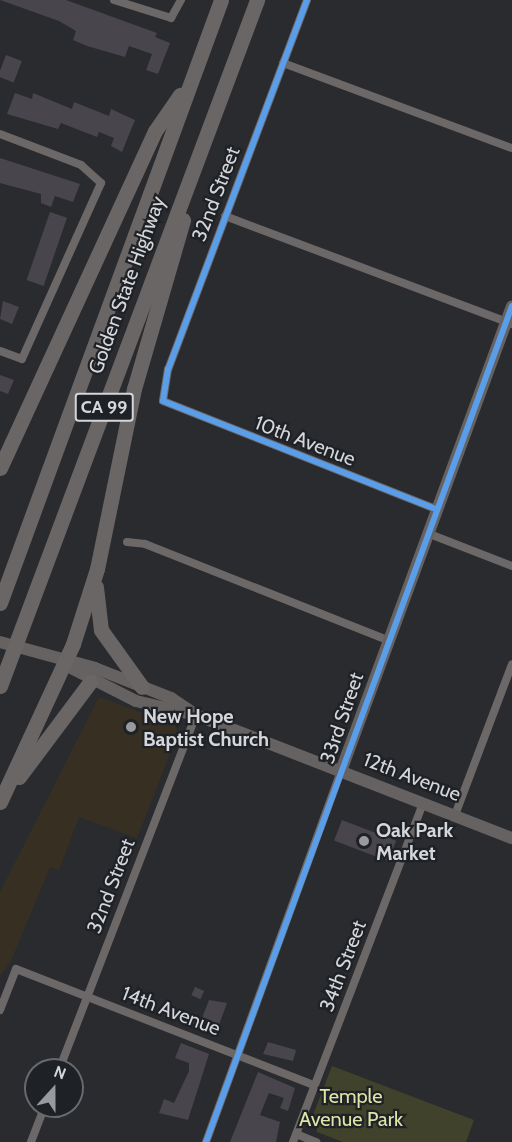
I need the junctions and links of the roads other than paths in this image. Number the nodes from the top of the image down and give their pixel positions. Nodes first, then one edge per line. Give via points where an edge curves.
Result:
1 (114, 0) edge
2 (181, 0) edge
3 (221, 0) edge
4 (257, 0) edge
5 (307, 0) edge
6 (283, 63) junction
7 (192, 78) junction
8 (207, 128) junction
9 (0, 134) edge
10 (512, 148) edge
11 (225, 216) junction
12 (512, 306) edge
13 (509, 322) edge
14 (0, 351) edge
15 (163, 401) joint
16 (0, 468) edge
17 (436, 509) junction
18 (427, 533) junction
19 (127, 542) dead end
20 (512, 566) edge
21 (97, 569) junction
22 (0, 603) edge
23 (387, 640) junction
24 (0, 642) edge
25 (59, 662) junction
26 (512, 664) edge
27 (90, 682) junction
28 (0, 686) edge
29 (142, 687) junction
30 (196, 715) junction
31 (341, 771) junction
32 (0, 803) edge
33 (423, 803) junction
34 (455, 815) junction
35 (512, 838) edge
36 (87, 996) junction
37 (0, 1010) edge
38 (237, 1054) junction
39 (63, 1058) edge
40 (314, 1084) junction
41 (40, 1118) edge
42 (294, 1138) edge
43 (31, 1142) edge
44 (206, 1142) edge
45 (316, 1142) edge

1 - 2 street via 171,18
3 - 7 highway, Golden State Highway / CA 99
4 - 8 highway, Golden State Highway / CA 99
5 - 6 street, 32nd Street
6 - 10 street
6 - 11 street, 32nd Street
7 - 16 highway via 155,131
7 - 22 highway, Golden State Highway / CA 99
8 - 21 highway via 128,411
8 - 28 highway, Golden State Highway / CA 99
9 - 14 street via 92,171 101,183 22,359
11 - 13 street
11 - 15 street, 32nd Street via 168,369
12 - 13 main road, 33rd Street
13 - 17 main road, 33rd Street
15 - 17 street, 10th Avenue
17 - 18 main road, 33rd Street
18 - 20 street
18 - 23 main road, 33rd Street
19 - 23 street via 145,544
21 - 25 highway
21 - 29 highway via 101,630
23 - 31 main road, 33rd Street
24 - 25 main road, 12th Avenue
25 - 27 main road, 12th Avenue
25 - 29 main road, 12th Avenue via 95,668
25 - 32 highway
26 - 34 street
27 - 30 main road, 12th Avenue via 168,712
27 - 32 highway
29 - 30 main road, 12th Avenue
30 - 31 main road, 12th Avenue
30 - 36 street, 32nd Street
31 - 33 main road, 12th Avenue
31 - 38 street, 33rd Street
33 - 34 main road, 12th Avenue
33 - 40 street, 34th Street
34 - 35 main road, 12th Avenue
36 - 37 street, 14th Avenue via 16,969
36 - 38 street, 14th Avenue
36 - 39 street, 32nd Street
38 - 40 street, 14th Avenue
38 - 44 street, 33rd Street
40 - 42 street, 34th Street
41 - 43 street
42 - 45 street

